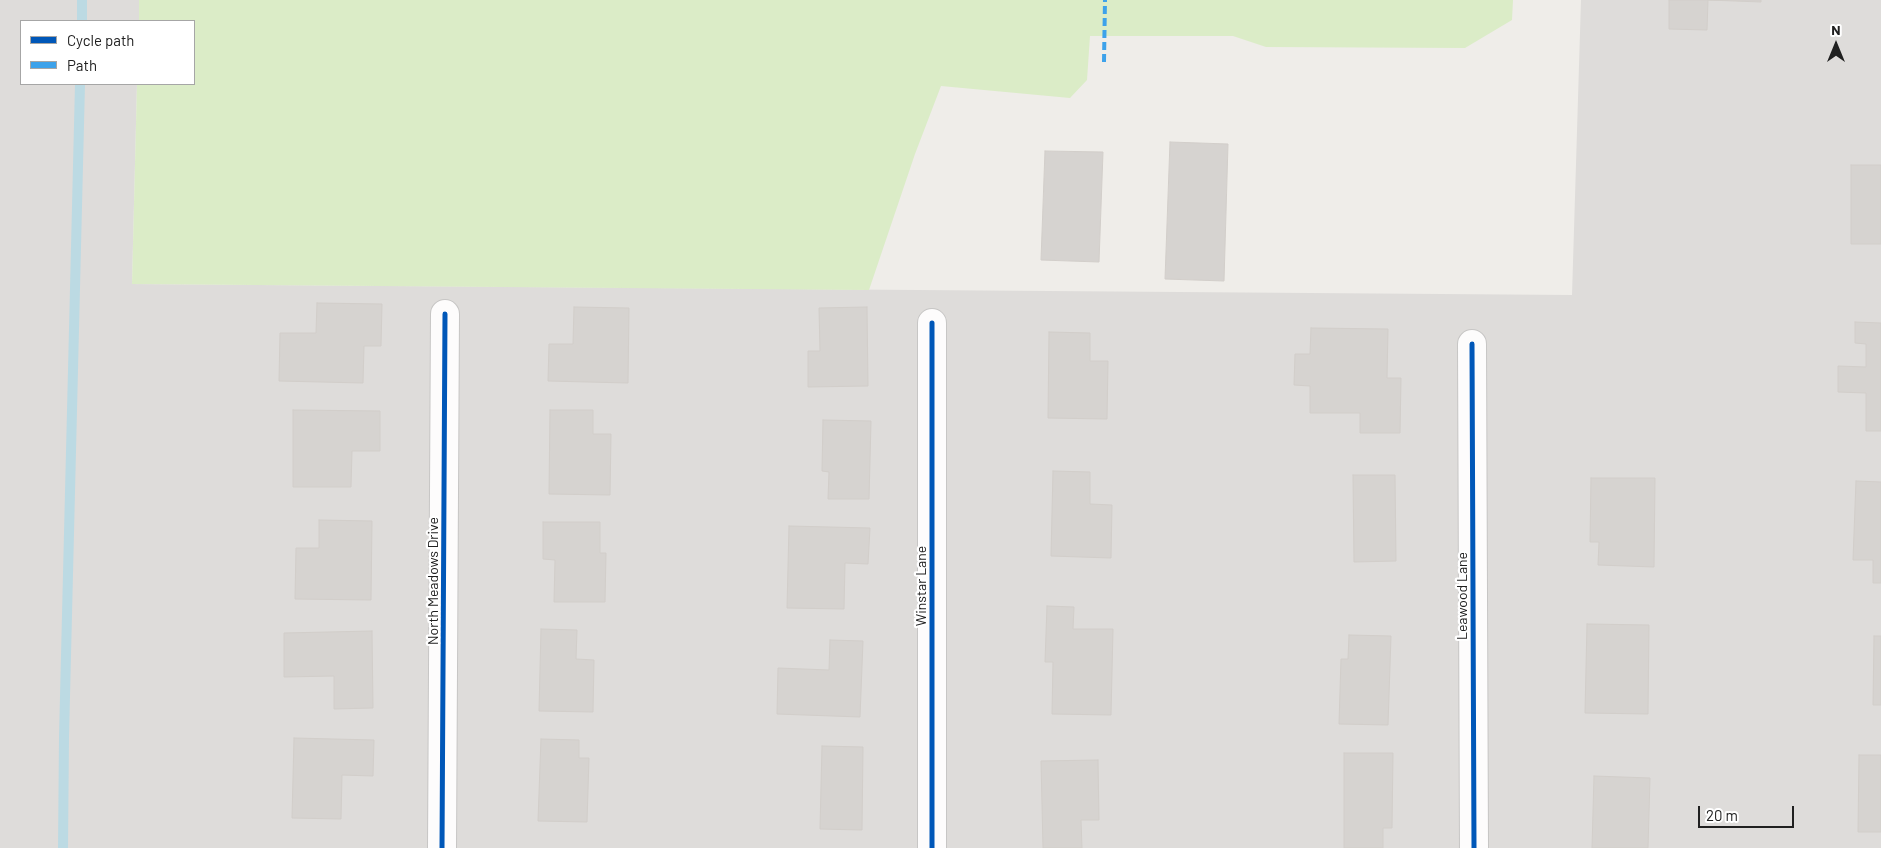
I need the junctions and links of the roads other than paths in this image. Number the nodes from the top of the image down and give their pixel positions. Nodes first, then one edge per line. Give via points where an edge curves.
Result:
1 (445, 314) dead end
2 (932, 323) dead end
3 (1472, 344) dead end
4 (442, 848) edge
5 (932, 848) edge
6 (1474, 848) edge

1 - 4 street, North Meadows Drive
2 - 5 street, Winstar Lane
3 - 6 street, Leawood Lane

